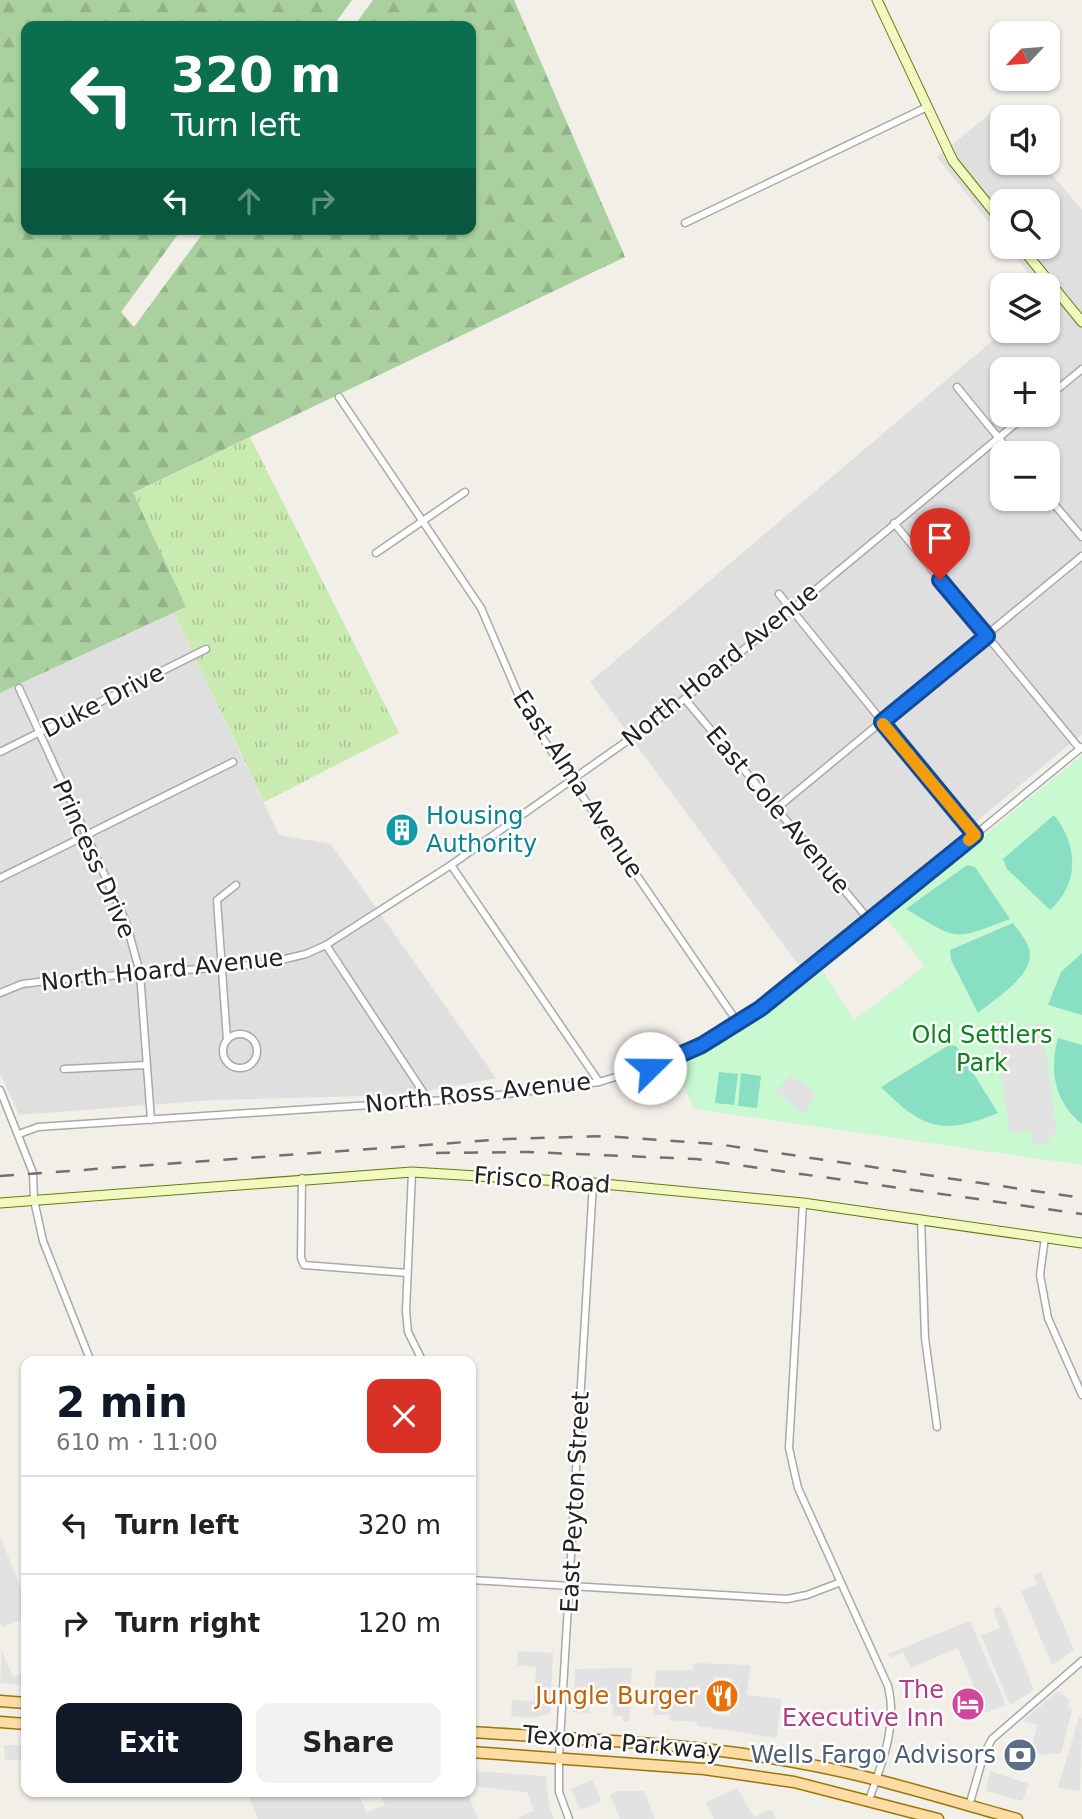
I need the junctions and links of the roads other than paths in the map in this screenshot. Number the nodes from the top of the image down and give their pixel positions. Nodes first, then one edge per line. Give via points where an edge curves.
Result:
1 (877, 0) edge
2 (926, 107) junction
3 (990, 207) edge
4 (685, 223) dead end
5 (1031, 259) edge
6 (1082, 322) edge
7 (1082, 369) edge
8 (957, 387) dead end
9 (1060, 387) edge
10 (338, 397) dead end
11 (1011, 427) edge
12 (998, 438) junction
13 (1001, 441) edge
14 (465, 492) dead end
15 (1060, 511) edge
16 (423, 521) junction
17 (894, 523) junction
18 (1082, 537) edge
19 (376, 553) dead end
20 (1082, 556) edge
21 (779, 594) dead end
22 (790, 609) junction
23 (987, 636) junction
24 (205, 649) dead end
25 (19, 688) dead end
26 (685, 699) junction
27 (882, 722) junction
28 (38, 733) junction
29 (1081, 748) edge
30 (0, 752) edge
31 (233, 762) dead end
32 (572, 780) junction
33 (777, 808) junction
34 (85, 835) junction
35 (975, 835) junction
36 (451, 865) junction
37 (0, 878) edge
38 (236, 886) dead end
39 (870, 922) junction
40 (326, 945) junction
41 (219, 967) junction
42 (140, 973) junction
43 (0, 993) edge
44 (738, 1023) junction
45 (227, 1040) junction
46 (146, 1065) junction
47 (64, 1069) dead end
48 (599, 1082) junction
49 (0, 1090) edge
50 (429, 1101) junction
51 (150, 1120) junction
52 (19, 1134) junction
53 (412, 1172) junction
54 (303, 1178) junction
55 (593, 1182) junction
56 (34, 1200) junction
57 (0, 1203) edge
58 (803, 1203) junction
59 (921, 1218) junction
60 (1045, 1237) junction
61 (1082, 1243) edge
62 (407, 1273) junction
63 (89, 1356) edge
64 (420, 1356) edge
65 (1082, 1395) edge
66 (937, 1427) dead end
67 (476, 1580) edge
68 (841, 1581) junction
69 (571, 1585) junction
70 (1082, 1661) edge
71 (0, 1702) edge
72 (21, 1703) edge
73 (0, 1722) edge
74 (21, 1724) edge
75 (476, 1732) edge
76 (561, 1738) junction
77 (476, 1752) edge
78 (559, 1757) junction
79 (876, 1781) junction
80 (869, 1800) junction
81 (969, 1806) junction
82 (569, 1819) edge
83 (938, 1819) edge
84 (1017, 1819) edge

1 - 2 street
2 - 3 street via 953,160
2 - 4 street
5 - 6 street
7 - 9 street
8 - 12 street
10 - 16 street, East Alma Avenue
11 - 12 street, North Hoard Avenue
12 - 13 street
12 - 17 street, North Hoard Avenue
14 - 16 street
15 - 18 street
16 - 19 street
16 - 32 street, East Alma Avenue via 481,608 518,694
17 - 22 street, North Hoard Avenue
17 - 23 street
20 - 23 street
21 - 22 street
22 - 26 street, North Hoard Avenue
22 - 27 street
23 - 27 street
23 - 29 street
24 - 28 street, Duke Drive
25 - 28 street, Princess Drive
26 - 32 street, North Hoard Avenue
26 - 33 street, East Cole Avenue
27 - 33 street
27 - 35 street
28 - 30 street, Duke Drive
28 - 34 street, Princess Drive
29 - 35 street, North Ross Avenue
31 - 34 street
32 - 36 street, North Hoard Avenue
32 - 44 street, East Alma Avenue
33 - 39 street, East Cole Avenue
34 - 37 street
34 - 42 street, Princess Drive via 126,922
35 - 39 street, North Ross Avenue
36 - 40 street, North Hoard Avenue
36 - 48 street
38 - 41 street via 217,900
39 - 44 street, North Ross Avenue
40 - 41 street, North Hoard Avenue via 264,964
40 - 50 street
41 - 42 street, North Hoard Avenue
41 - 45 street
42 - 43 street, North Hoard Avenue via 22,984
42 - 46 street, Princess Drive
44 - 48 street, North Ross Avenue via 668,1061
45 - 45 street via 237,1034 248,1036 256,1045 253,1062 244,1067 229,1064 224,1055
46 - 47 street
46 - 51 street, Princess Drive
48 - 50 street, North Ross Avenue
49 - 52 street
50 - 51 street, North Ross Avenue
51 - 52 street, North Ross Avenue via 38,1127
52 - 56 street via 33,1174
53 - 54 street, Frisco Road
53 - 55 street, Frisco Road
53 - 62 street
54 - 56 street, Frisco Road
54 - 62 street via 304,1265
55 - 58 street, Frisco Road
55 - 69 street, East Peyton Street
56 - 57 street, Frisco Road
56 - 63 street via 43,1241
58 - 59 street, Frisco Road
58 - 68 street via 789,1448 798,1488
59 - 60 street, Frisco Road
59 - 66 street via 925,1338
60 - 61 street, Frisco Road
60 - 65 street via 1040,1275 1048,1318
62 - 64 street via 408,1332
67 - 69 street
68 - 69 street via 787,1599
68 - 79 street via 893,1705
69 - 76 street, East Peyton Street
70 - 81 street via 992,1739
71 - 72 main road
73 - 74 main road
75 - 76 main road, Texoma Parkway
76 - 78 street, East Peyton Street
76 - 79 main road, Texoma Parkway via 708,1749 803,1763
77 - 78 main road, Texoma Parkway
78 - 80 main road, Texoma Parkway via 704,1769 794,1782
78 - 82 street, East Peyton Street via 559,1792
79 - 80 street
79 - 81 main road, Texoma Parkway
80 - 83 main road, Texoma Parkway
81 - 84 main road, Texoma Parkway

